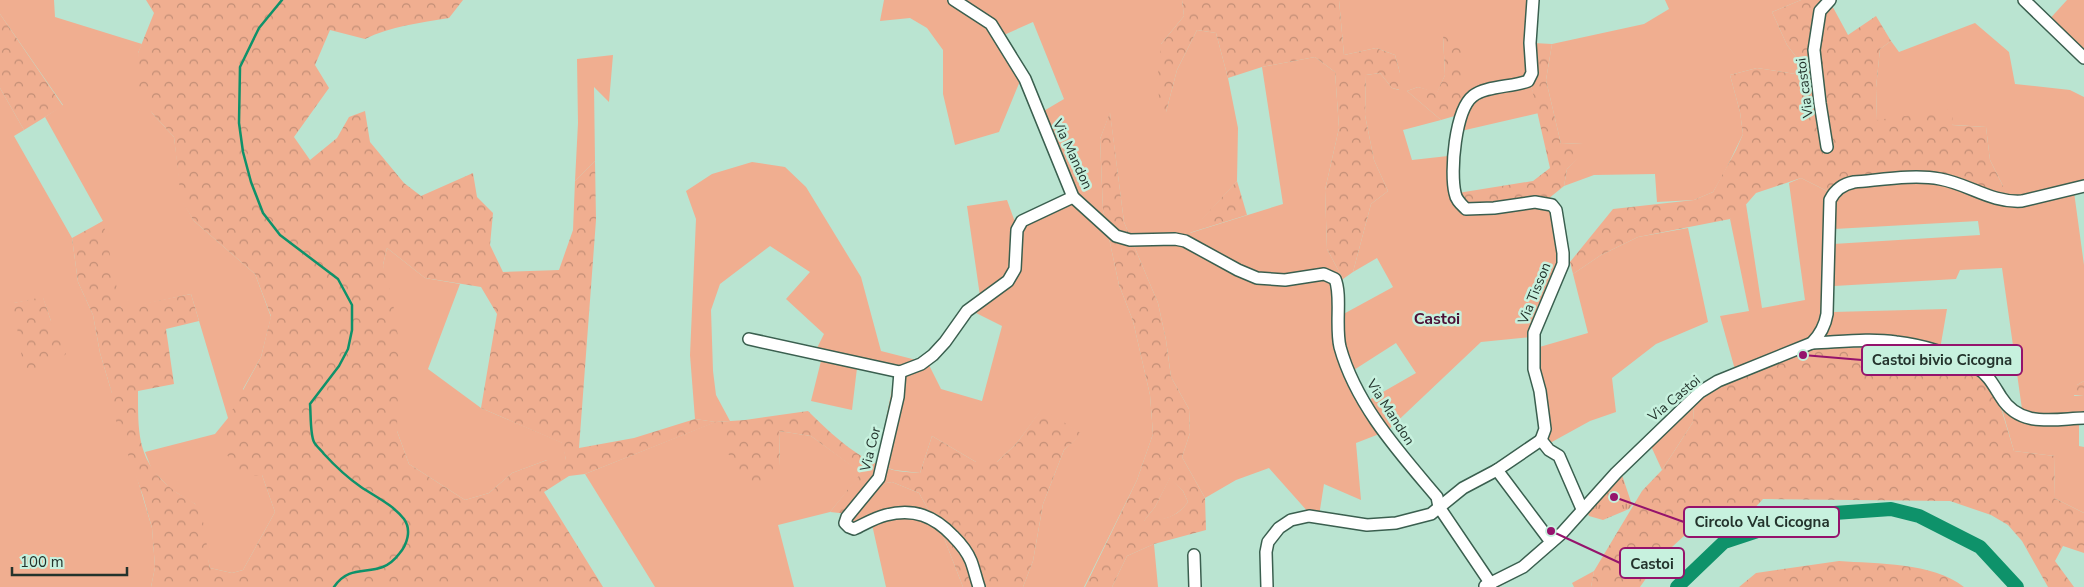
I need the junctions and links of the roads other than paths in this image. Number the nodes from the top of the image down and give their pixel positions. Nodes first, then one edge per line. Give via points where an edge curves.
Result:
1 (954, 0) edge
2 (1533, 0) edge
3 (1830, 0) edge
4 (2024, 0) edge
5 (2084, 58) edge
6 (1828, 147) dead end
7 (2084, 186) edge
8 (1074, 197) junction
9 (749, 339) dead end
10 (1812, 343) junction
11 (900, 372) junction
12 (2084, 418) edge
13 (1541, 440) junction
14 (1497, 470) junction
15 (1439, 507) junction
16 (1582, 509) junction
17 (1551, 542) junction
18 (1194, 555) dead end
19 (1487, 586) edge
20 (979, 587) edge
21 (1195, 587) edge
22 (1267, 587) edge

1 - 8 street, Via Mandon via 986,20 1025,79
2 - 13 street, Via Tisson via 1532,72 1528,80 1515,86 1485,90 1467,102 1456,138 1453,168 1454,193 1466,209 1534,202 1552,205 1556,210 1563,264 1534,333 1534,369 1545,428
3 - 6 street, Via castoi via 1820,12 1814,50
4 - 5 street
7 - 10 street via 2012,202 1990,198 1947,181 1923,178 1848,183 1838,189 1830,200 1827,314 1824,328
8 - 11 street via 1022,221 1017,230 1015,270 1008,281 967,311 946,342 927,360
8 - 15 street, Via Mandon via 1123,239 1185,241 1257,278 1285,280 1328,274 1335,279 1338,340 1349,375 1387,437 1437,497
9 - 11 street
10 - 12 street via 1896,342 1940,352 1983,372 2006,405 2020,416 2034,419
10 - 16 street, Via Castoi via 1700,392
11 - 20 street, Via Cor via 898,397 879,478 846,523 854,528 886,515 925,514 944,526 960,544 971,561
13 - 14 street
13 - 16 street via 1559,456
14 - 15 street via 1463,488
14 - 17 street
15 - 19 street
15 - 22 street via 1431,514 1396,523 1350,524 1297,517 1279,528 1268,542
16 - 17 street, Via Castoi
17 - 19 street, Via Castoi via 1523,567
18 - 21 street

